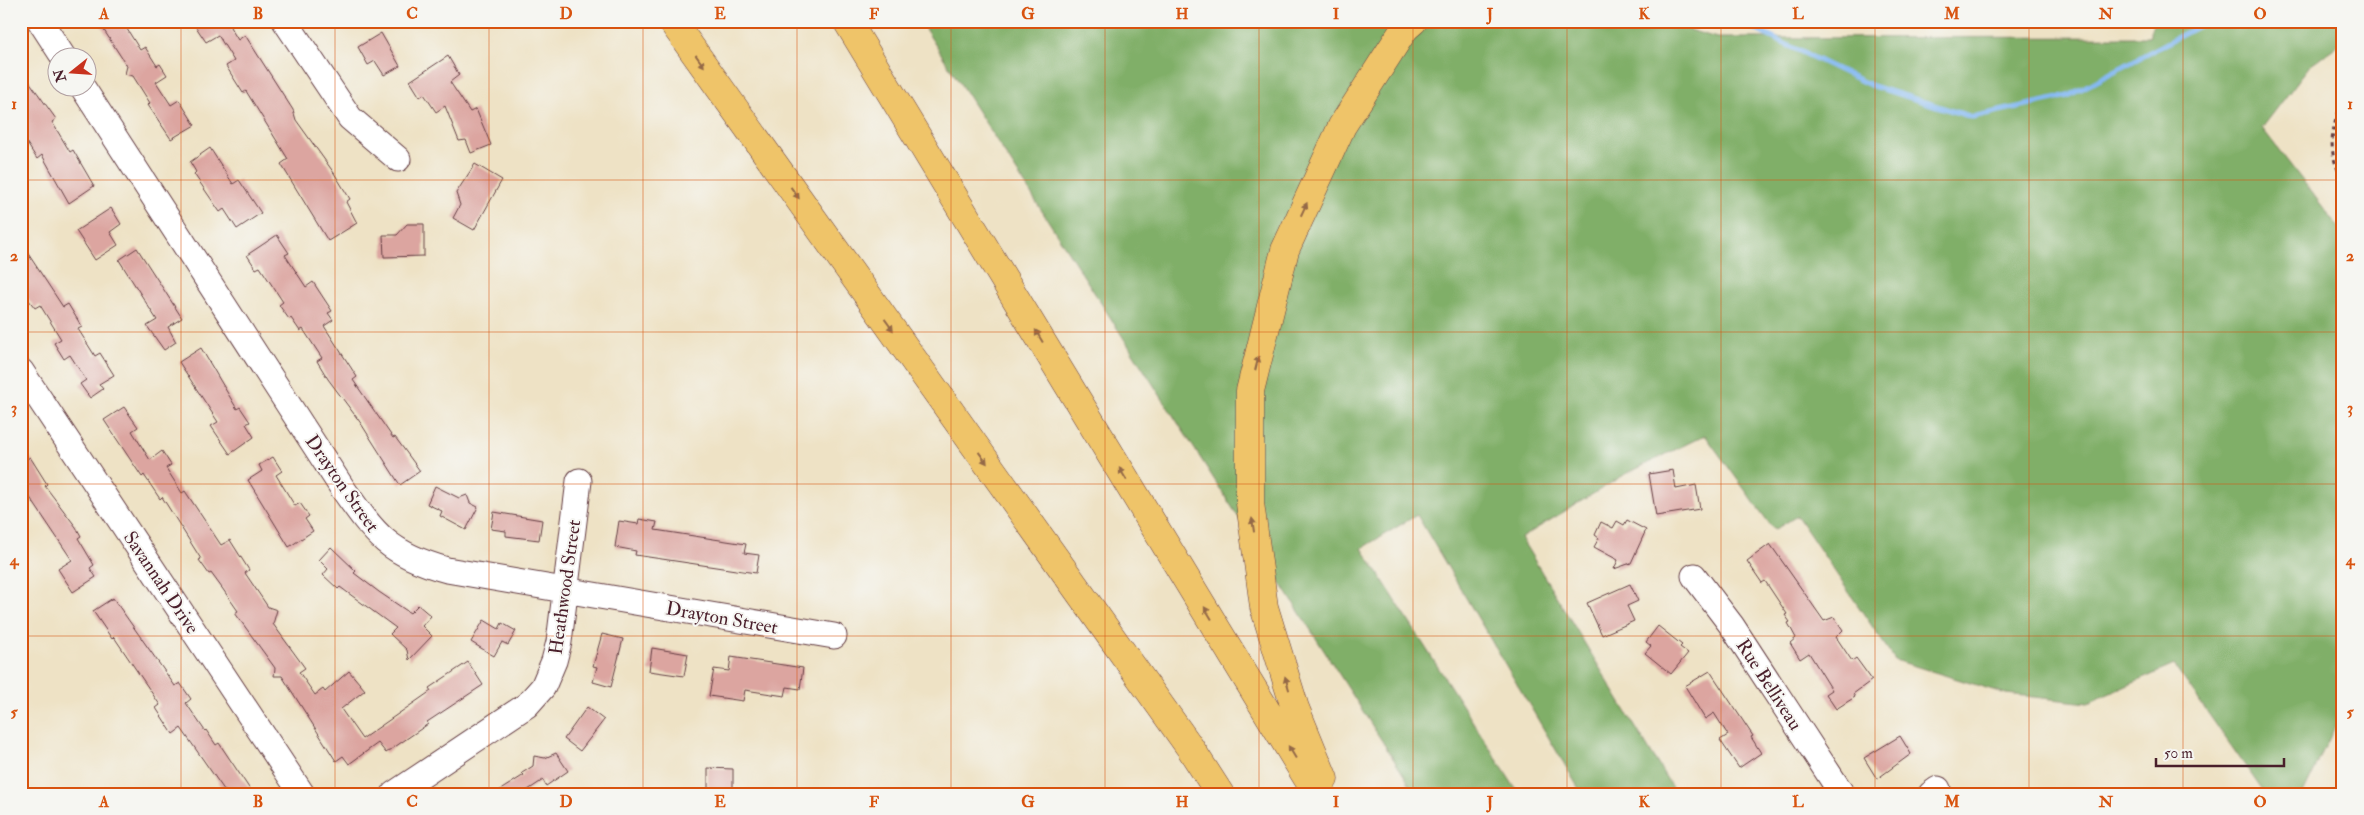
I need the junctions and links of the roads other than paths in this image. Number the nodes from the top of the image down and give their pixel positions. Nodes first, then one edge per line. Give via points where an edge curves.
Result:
1 (40, 21) edge
2 (285, 21) edge
3 (672, 21) edge
4 (847, 21) edge
5 (1413, 21) edge
6 (58, 48) edge
7 (89, 98) edge
8 (398, 159) dead end
9 (21, 371) edge
10 (579, 481) dead end
11 (1694, 576) dead end
12 (565, 590) junction
13 (834, 636) dead end
14 (302, 794) edge
15 (394, 794) edge
16 (1220, 794) edge
17 (1318, 794) edge
18 (1330, 794) edge
19 (1842, 794) edge

1 - 6 street
2 - 8 street via 350,118
3 -> 16 highway via 1183,737
17 -> 4 highway
18 -> 5 highway via 1294,708 1264,607 1250,503 1250,391 1285,250 1342,126 1405,28
7 - 12 street, Drayton Street via 343,489 375,531 394,548 420,562 447,570
9 - 14 street, Savannah Drive
10 - 12 street, Heathwood Street
11 - 19 street, Rue Belliveau via 1732,626
12 - 13 street, Drayton Street
12 - 15 street, Heathwood Street via 554,661 536,696

